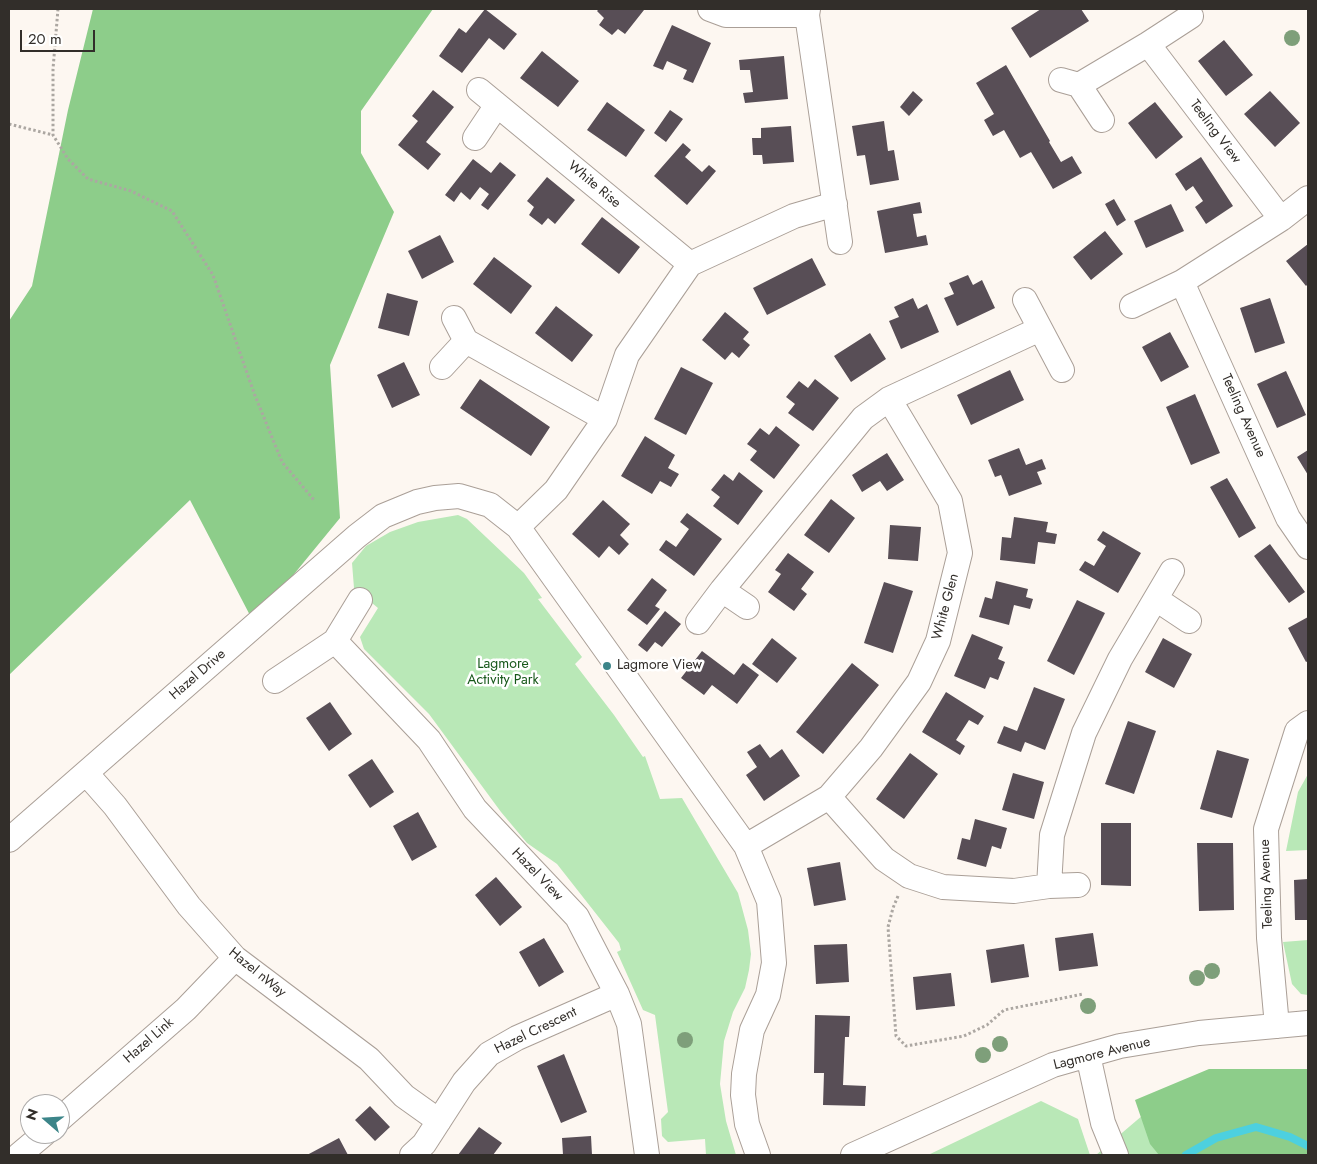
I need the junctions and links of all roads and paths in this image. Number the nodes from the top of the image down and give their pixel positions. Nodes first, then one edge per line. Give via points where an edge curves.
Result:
1 (58, 9) edge
2 (710, 9) edge
3 (807, 12) edge
4 (1190, 16) dead end
5 (1148, 44) junction
6 (479, 90) dead end
7 (497, 105) junction
8 (1102, 120) dead end
9 (9, 124) edge
10 (53, 135) junction
11 (475, 138) dead end
12 (1308, 198) edge
13 (835, 204) junction
14 (1281, 220) junction
15 (840, 242) dead end
16 (690, 264) junction
17 (1182, 282) junction
18 (1025, 300) dead end
19 (1132, 306) dead end
20 (454, 318) dead end
21 (1040, 329) junction
22 (466, 341) junction
23 (442, 367) dead end
24 (1062, 370) dead end
25 (890, 399) junction
26 (605, 419) junction
27 (314, 500) dead end
28 (518, 527) junction
29 (1308, 547) edge
30 (1172, 571) dead end
31 (722, 590) junction
32 (1156, 599) junction
33 (360, 600) dead end
34 (746, 607) dead end
35 (1190, 621) dead end
36 (698, 622) dead end
37 (335, 641) junction
38 (275, 681) dead end
39 (1308, 723) edge
40 (86, 773) junction
41 (829, 797) junction
42 (9, 840) edge
43 (746, 846) junction
44 (909, 876) junction
45 (1078, 885) dead end
46 (1049, 886) junction
47 (235, 958) junction
48 (617, 994) junction
49 (1083, 994) dead end
50 (1308, 1023) edge
51 (1277, 1026) junction
52 (1088, 1055) junction
53 (70, 1111) edge
54 (439, 1121) junction
55 (32, 1144) edge
56 (19, 1155) edge
57 (412, 1155) edge
58 (647, 1155) edge
59 (758, 1155) edge
60 (852, 1155) edge
61 (1116, 1155) edge

1 - 10 path via 53,69
2 - 3 street via 726,15
3 - 13 street
4 - 5 street
5 - 8 street via 1070,82
5 - 14 street, Teeling View
6 - 7 street, White Rise
7 - 11 street
7 - 16 street, White Rise
9 - 10 path
10 - 27 path via 68,159 88,179 132,191 172,211 213,275 282,462
12 - 14 street
13 - 15 street
13 - 16 street via 794,216
14 - 17 street
16 - 26 street via 627,355
17 - 19 street
17 - 29 street, Teeling Avenue via 1288,518
18 - 21 street
20 - 22 street
21 - 24 street
21 - 25 street
22 - 23 street
22 - 26 street
25 - 31 street via 863,418
25 - 41 street, White Glen via 950,501 960,553 938,641 919,682 872,748
26 - 28 street via 556,490
28 - 40 street, Hazel Drive via 490,504 459,496 435,498 390,512 357,536
28 - 43 street
30 - 32 street
31 - 34 street
31 - 36 street
32 - 35 street
32 - 46 street via 1120,659 1084,734 1052,835
33 - 37 street
37 - 38 street
37 - 48 street, Hazel View via 429,740 475,809 577,917
39 - 51 street, Teeling Avenue via 1297,731 1266,828 1269,938
40 - 42 street, Hazel Drive
40 - 47 street, Hazel nWay via 115,806 189,906
41 - 43 street, White Glen
41 - 44 street via 884,859
43 - 59 street via 769,901 774,963 768,995 752,1030 744,1074 747,1124
44 - 46 street via 943,887 1014,891
44 - 49 path via 893,908 888,927 896,1036 906,1046 964,1036 987,1025 1004,1010
45 - 46 street
47 - 53 street, Hazel Link via 186,1009
47 - 54 street, Hazel nWay via 368,1059 404,1096
48 - 54 street, Hazel Crescent via 516,1038 489,1054 464,1082
48 - 58 street, Hazel View via 629,1024
50 - 51 street, Lagmore Avenue
51 - 52 street, Lagmore Avenue via 1199,1033 1120,1046
52 - 60 street, Lagmore Avenue via 1053,1065
52 - 61 street via 1102,1123
54 - 57 street, Hazel Crescent via 424,1144
55 - 56 street

